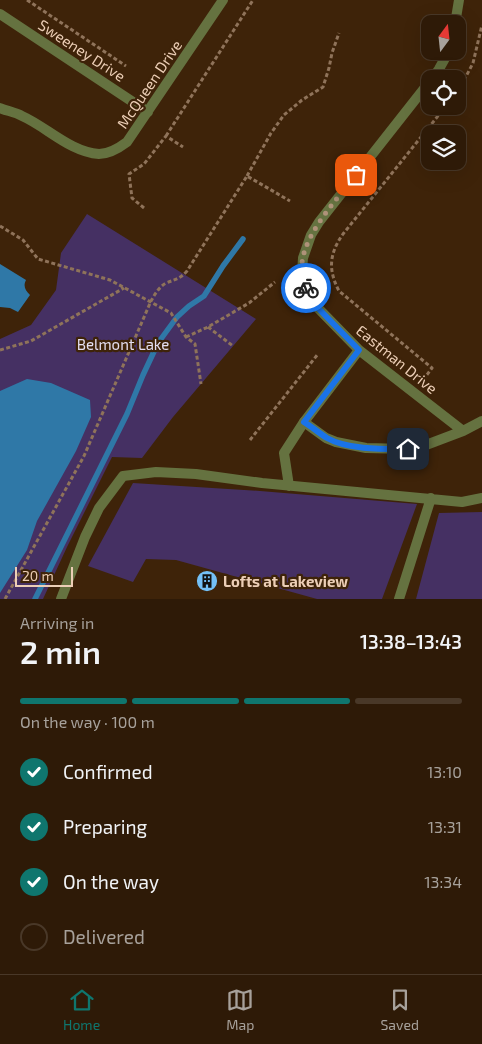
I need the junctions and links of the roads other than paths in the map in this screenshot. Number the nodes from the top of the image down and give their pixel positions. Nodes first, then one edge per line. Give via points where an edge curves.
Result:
1 (223, 0) edge
2 (460, 0) edge
3 (0, 14) edge
4 (457, 15) edge
5 (421, 93) edge
6 (0, 108) edge
7 (148, 112) junction
8 (359, 350) junction
9 (482, 421) edge
10 (304, 422) junction
11 (463, 431) junction
12 (289, 486) junction
13 (432, 498) junction
14 (482, 498) edge
15 (61, 599) edge
16 (399, 599) edge

1 - 7 street, McQueen Drive
2 - 4 street
3 - 7 street, Sweeney Drive
5 - 8 street, Eastman Drive via 319,222 303,258 303,277 316,306
6 - 7 street, McQueen Drive via 22,116 82,150 99,154 113,152 127,142
8 - 10 street
8 - 11 street, Eastman Drive
9 - 11 street
10 - 11 street via 326,438 366,448 408,449
10 - 12 street via 284,453
12 - 13 street
12 - 15 street via 196,474 156,472 123,476 99,508
13 - 14 street via 462,502
13 - 16 street

